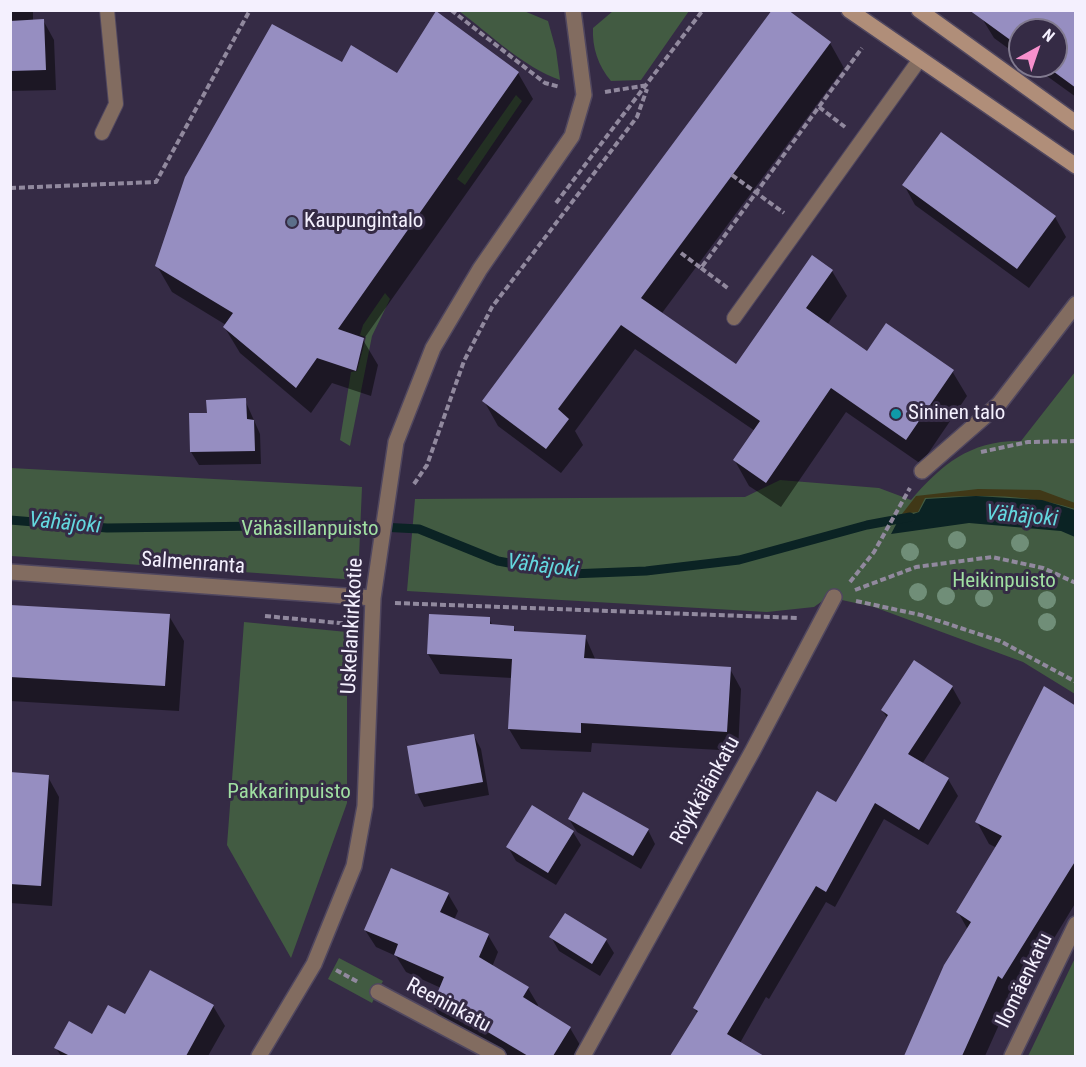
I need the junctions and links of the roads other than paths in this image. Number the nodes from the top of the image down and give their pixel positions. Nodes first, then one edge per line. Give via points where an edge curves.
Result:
1 (107, 10) edge
2 (573, 10) edge
3 (849, 10) edge
4 (919, 10) edge
5 (920, 58) junction
6 (1076, 123) edge
7 (102, 133) dead end
8 (1076, 166) edge
9 (1076, 304) edge
10 (734, 318) dead end
11 (922, 471) dead end
12 (10, 572) edge
13 (834, 597) road end
14 (373, 598) junction
15 (1076, 924) edge
16 (378, 992) road end
17 (259, 1056) edge
18 (498, 1056) edge
19 (583, 1056) edge
20 (1012, 1056) edge

1 - 7 lane via 116,105
2 - 14 street, Uskelankirkkotie via 584,95 572,136 480,270 433,348 396,442
3 - 5 main road
4 - 6 main road
5 - 8 main road
5 - 10 lane
9 - 11 street via 999,404
12 - 14 street, Salmenranta
13 - 19 street, Röykkälänkatu
14 - 17 street, Uskelankirkkotie via 365,806 354,866 314,964
15 - 20 street, Ilomäenkatu
16 - 18 street, Reeninkatu

